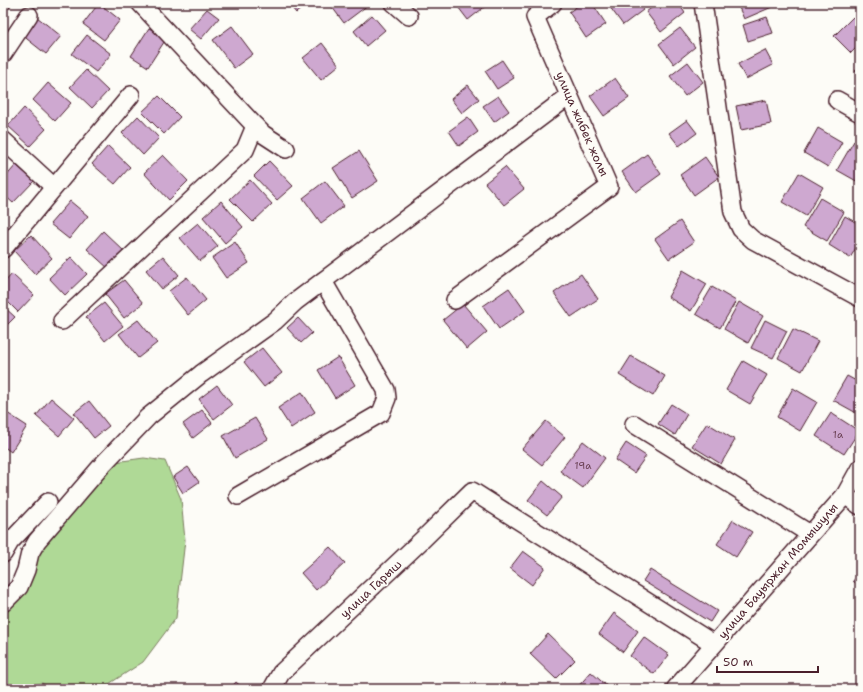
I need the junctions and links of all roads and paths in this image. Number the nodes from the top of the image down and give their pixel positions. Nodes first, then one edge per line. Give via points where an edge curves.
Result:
1 (140, 3) edge
2 (394, 3) edge
3 (553, 3) edge
4 (703, 3) edge
5 (29, 15) dead end
6 (409, 16) dead end
7 (3, 54) edge
8 (131, 95) dead end
9 (569, 96) junction
10 (837, 100) dead end
11 (860, 113) edge
12 (255, 126) junction
13 (3, 140) edge
14 (286, 149) dead end
15 (54, 187) junction
16 (3, 249) edge
17 (323, 281) junction
18 (860, 298) edge
19 (455, 300) dead end
20 (62, 321) dead end
21 (634, 424) dead end
22 (860, 468) edge
23 (845, 495) junction
24 (238, 496) dead end
25 (48, 502) dead end
26 (860, 506) edge
27 (810, 534) junction
28 (3, 554) edge
29 (3, 603) edge
30 (714, 644) junction
31 (679, 688) edge
32 (272, 689) edge

1 - 12 street
2 - 6 street
3 - 9 street, улица жибек жолы via 535,17
4 - 18 street via 733,212 741,229 753,240
5 - 7 street
8 - 15 street
9 - 17 street
9 - 19 street, улица жибек жолы via 609,186
10 - 11 street
12 - 14 street
12 - 20 street via 245,150
13 - 15 street
15 - 16 street
17 - 24 street via 386,390 387,398 381,413
17 - 29 street via 275,321 201,374 148,417 104,463 37,541 30,553 19,587
21 - 27 street
22 - 23 street, улица Бауыржан Момышулы
23 - 26 street
23 - 27 street, улица Бауыржан Момышулы
25 - 28 street via 10,542
27 - 30 street, улица Бауыржан Момышулы
30 - 31 street, улица Бауыржан Момышулы
30 - 32 street, улица Гарыш via 472,491 281,673

